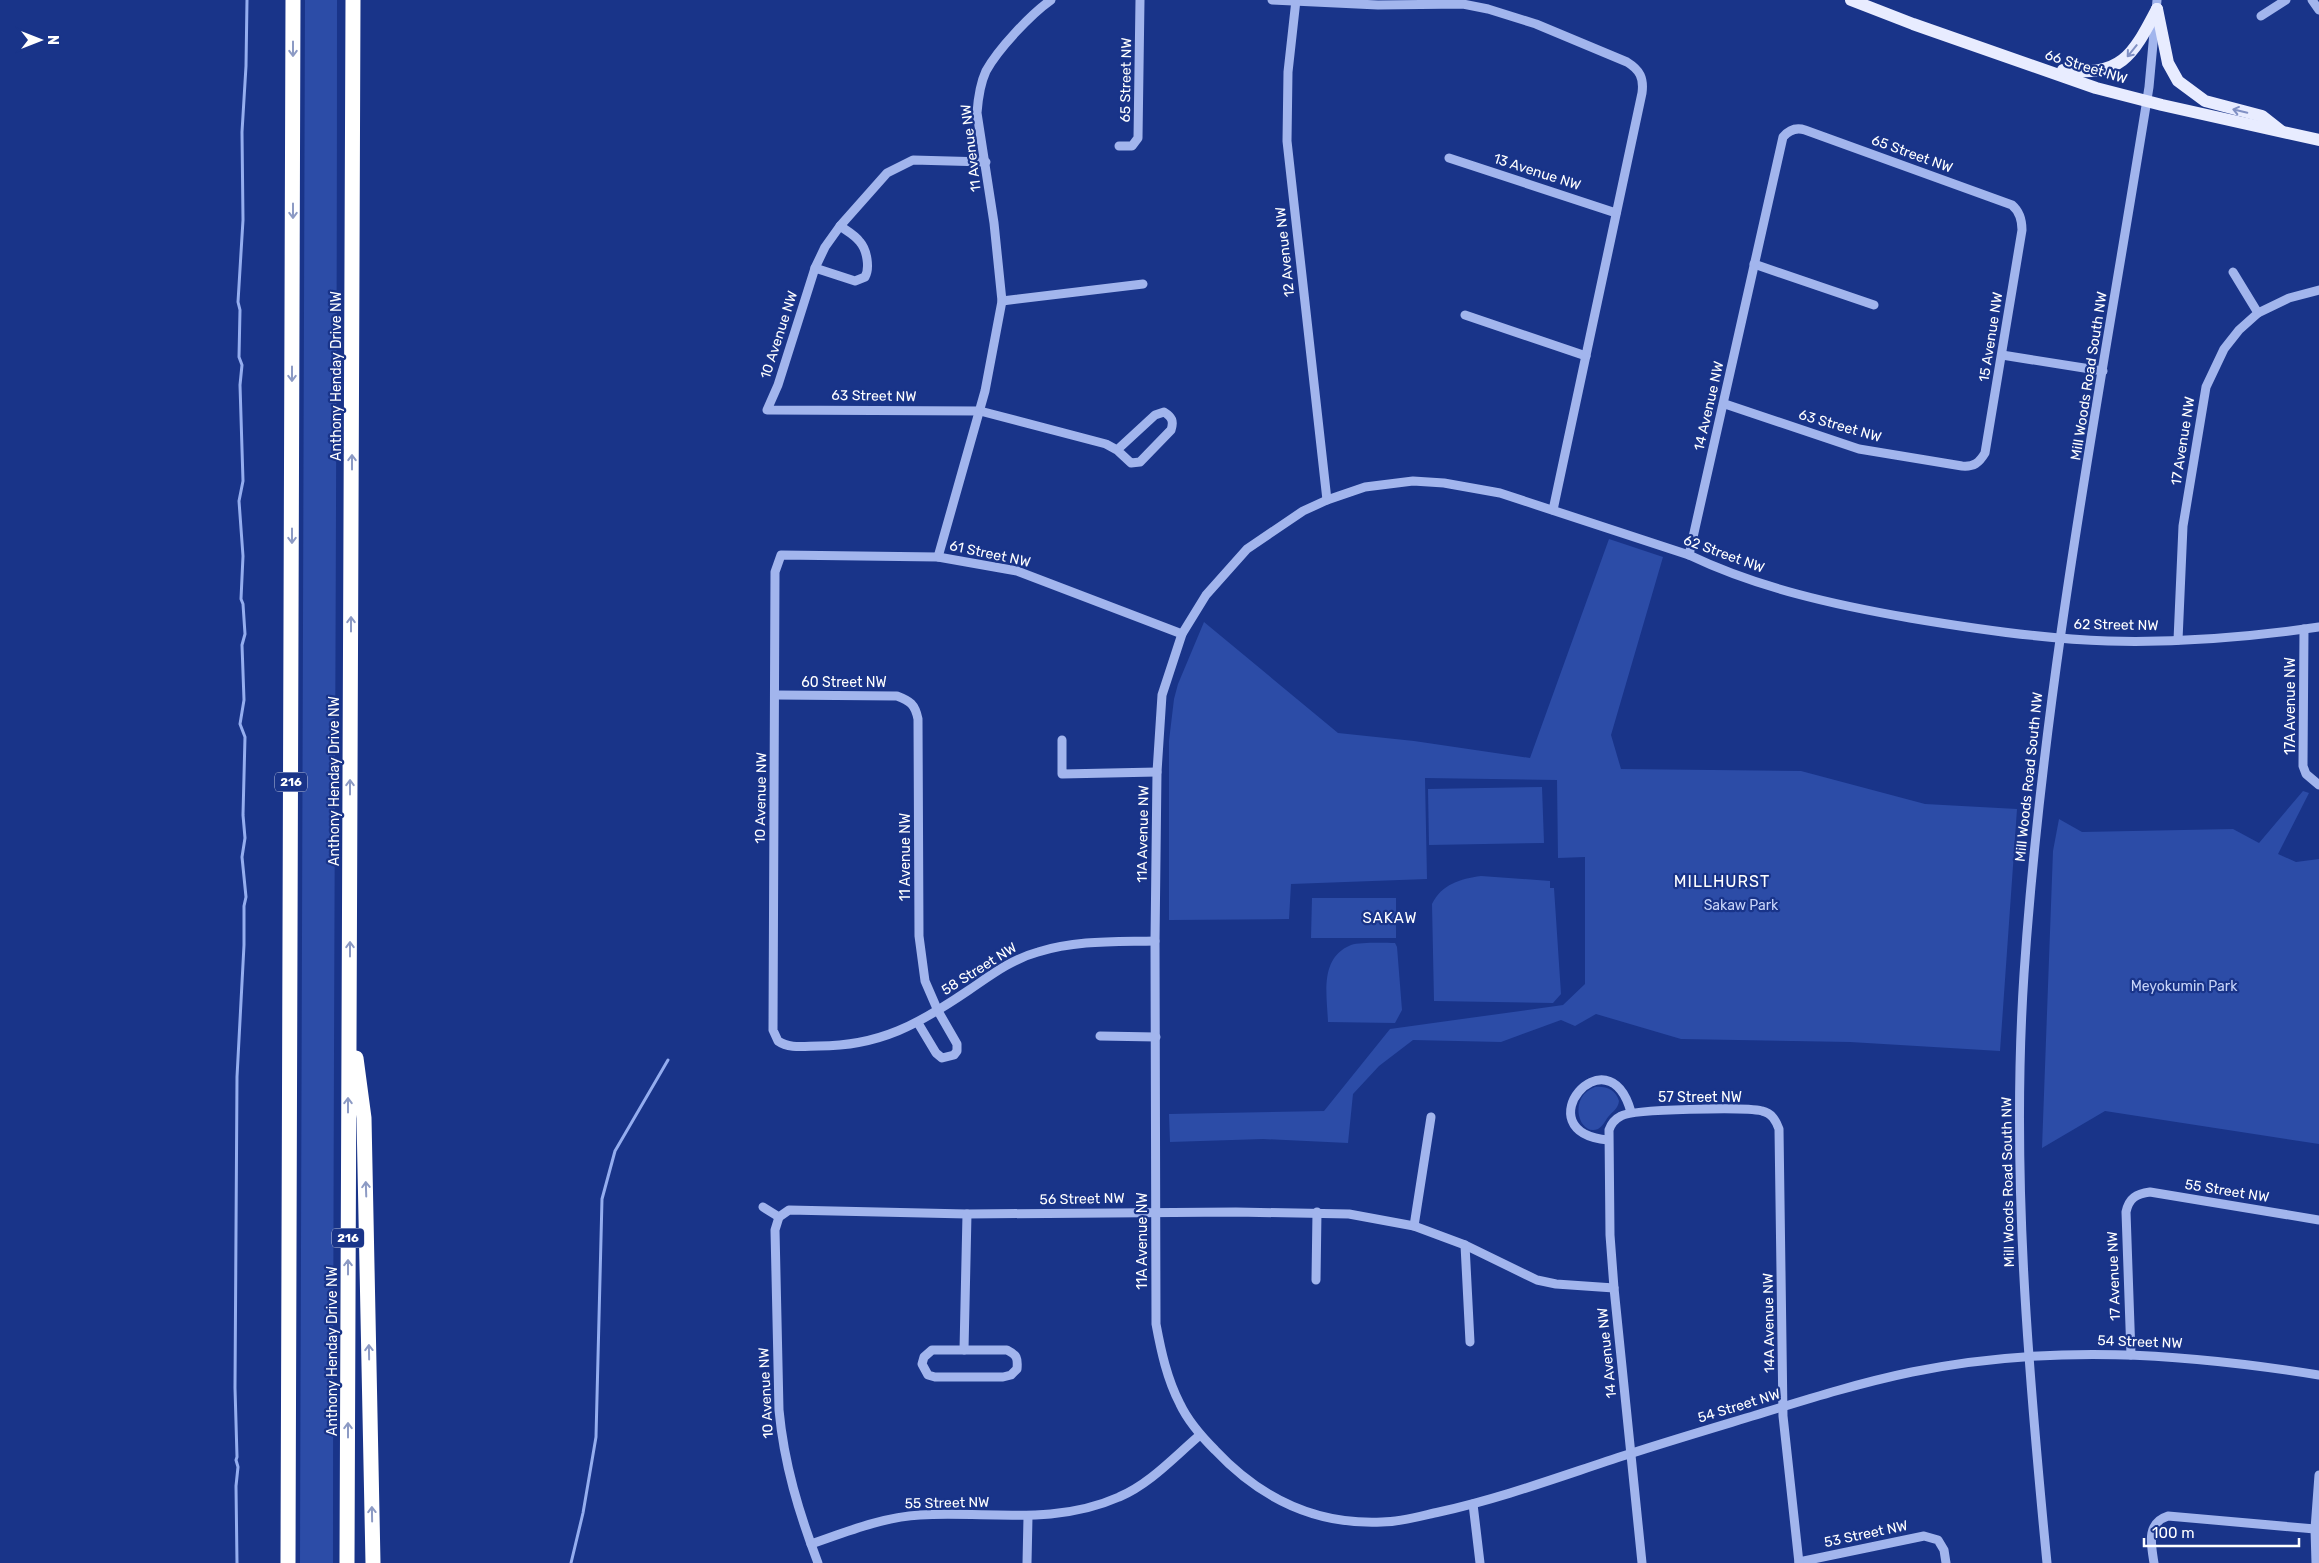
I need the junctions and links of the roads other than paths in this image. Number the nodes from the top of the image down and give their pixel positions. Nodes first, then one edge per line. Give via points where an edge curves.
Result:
1 (293, 0) edge
2 (353, 0) edge
3 (1051, 0) edge
4 (1140, 0) edge
5 (1272, 0) edge
6 (1851, 0) edge
7 (2286, 0) edge
8 (2312, 0) edge
9 (1296, 1) edge
10 (1463, 2) edge
11 (2157, 5) edge
12 (2319, 10) edge
13 (2261, 16) dead end
14 (2026, 64) junction
15 (2147, 101) junction
16 (1792, 130) joint
17 (2283, 132) junction
18 (2319, 140) edge
19 (1119, 146) dead end
20 (1448, 158) dead end
21 (986, 162) junction
22 (1616, 213) junction
23 (2018, 213) joint
24 (840, 226) junction
25 (1754, 264) junction
26 (815, 268) junction
27 (2233, 272) dead end
28 (1143, 284) dead end
29 (2319, 290) edge
30 (1002, 301) junction
31 (1874, 305) dead end
32 (2258, 313) junction
33 (1465, 315) dead end
34 (2002, 355) junction
35 (1586, 356) junction
36 (2104, 371) junction
37 (1725, 404) junction
38 (767, 410) joint
39 (980, 412) junction
40 (1117, 450) junction
41 (1979, 463) joint
42 (1327, 500) junction
43 (1553, 510) junction
44 (781, 555) joint
45 (1689, 555) junction
46 (938, 557) junction
47 (2319, 627) edge
48 (2304, 629) junction
49 (1182, 634) junction
50 (2059, 637) junction
51 (2178, 640) junction
52 (776, 695) junction
53 (911, 702) joint
54 (1062, 740) dead end
55 (1157, 772) junction
56 (2315, 783) edge
57 (1155, 941) junction
58 (349, 998) junction
59 (938, 1011) junction
60 (918, 1023) junction
61 (1100, 1036) dead end
62 (1156, 1037) junction
63 (778, 1041) joint
64 (1631, 1112) junction
65 (1769, 1114) joint
66 (1431, 1116) dead end
67 (1608, 1140) junction
68 (2132, 1198) joint
69 (762, 1207) dead end
70 (1156, 1212) junction
71 (1317, 1212) junction
72 (967, 1214) junction
73 (779, 1217) junction
74 (2319, 1220) edge
75 (1414, 1226) junction
76 (1465, 1246) junction
77 (1316, 1280) dead end
78 (1614, 1288) junction
79 (1470, 1342) dead end
80 (964, 1350) junction
81 (2131, 1355) junction
82 (2028, 1357) junction
83 (2319, 1375) edge
84 (1783, 1407) junction
85 (1200, 1435) junction
86 (1631, 1453) junction
87 (2319, 1475) edge
88 (348, 1478) junction
89 (1473, 1504) junction
90 (1028, 1516) junction
91 (2315, 1529) junction
92 (811, 1544) junction
93 (288, 1563) edge
94 (347, 1563) edge
95 (357, 1563) edge
96 (373, 1563) edge
97 (818, 1563) edge
98 (1027, 1563) edge
99 (1480, 1563) edge
100 (1642, 1563) edge
101 (1799, 1563) edge
102 (1946, 1563) edge
103 (2047, 1563) edge
104 (2154, 1563) edge
105 (2316, 1563) edge

1 -> 93 highway, 216
58 -> 2 highway, Anthony Henday Drive NW / 216
3 - 21 street, 11 Avenue NW via 1036,10 986,71 978,112
4 - 19 street, 65 Street NW via 1138,138 1132,146
5 - 9 street
6 - 14 main road, 66 Street NW
7 - 13 street
8 - 12 street
9 - 10 street via 1378,5
9 - 42 street, 12 Avenue NW via 1288,72 1287,141
10 - 22 street via 1536,24 1637,68 1642,93
11 -> 14 main road via 2136,48 2113,66 2084,72
11 - 15 street, Mill Woods Road South NW
17 -> 11 main road via 2262,116 2205,101 2184,87 2168,63
14 - 15 main road, 66 Street NW
15 - 17 main road, 66 Street NW
15 - 36 street, Mill Woods Road South NW
16 - 23 street, 65 Street NW via 1806,130 2012,205
16 - 25 street, 14 Avenue NW via 1783,137
17 - 18 main road, 66 Street NW
20 - 22 street, 13 Avenue NW
21 - 24 street, 10 Avenue NW via 913,160 887,173
21 - 30 street, 11 Avenue NW
22 - 35 street
23 - 34 street, 15 Avenue NW via 2022,230
24 - 26 street, 10 Avenue NW
24 - 26 street via 863,246 868,264 865,277 856,281
25 - 31 street
25 - 37 street, 14 Avenue NW
26 - 38 street, 10 Avenue NW
27 - 32 street
28 - 30 street
29 - 32 street via 2289,298
30 - 39 street, 11 Avenue NW
32 - 51 street, 17 Avenue NW via 2224,349 2206,387 2183,526
33 - 35 street
34 - 36 street
34 - 41 street, 15 Avenue NW via 1985,453
35 - 43 street
36 - 50 street, Mill Woods Road South NW
37 - 41 street, 63 Street NW via 1859,449 1962,466
37 - 45 street, 14 Avenue NW
38 - 39 street, 63 Street NW
39 - 40 street via 1106,444
39 - 46 street, 11 Avenue NW
40 - 40 street via 1127,462 1140,462 1171,430 1172,418 1164,412 1155,415
42 - 43 street, 62 Street NW via 1366,487 1413,481 1472,486
42 - 49 street, 62 Street NW via 1289,519 1247,549 1206,595
43 - 45 street, 62 Street NW
44 - 46 street, 61 Street NW
44 - 52 street, 10 Avenue NW via 775,572
45 - 50 street, 62 Street NW via 1818,600 1975,629
46 - 49 street, 61 Street NW via 1017,571
47 - 48 street, 62 Street NW
48 - 51 street, 62 Street NW
48 - 56 street, 17A Avenue NW via 2303,766
49 - 55 street, 11A Avenue NW via 1162,695
50 - 51 street, 62 Street NW via 2110,641
50 - 82 street, Mill Woods Road South NW via 2036,824 2020,1060 2021,1202
52 - 53 street, 60 Street NW via 897,696
52 - 63 street, 10 Avenue NW via 773,1030
53 - 59 street, 11 Avenue NW via 918,719 919,936 925,981
54 - 55 street via 1062,774
55 - 57 street, 11A Avenue NW
57 - 59 street, 58 Street NW via 1080,942 1038,952 1012,962
57 - 62 street, 11A Avenue NW
88 -> 58 highway, Anthony Henday Drive NW / 216
96 -> 58 highway via 364,1118
59 - 60 street, 58 Street NW
59 - 60 street, 58 Street NW via 957,1044 958,1051 954,1055 942,1058 936,1053
60 - 63 street, 58 Street NW via 878,1039 858,1043 791,1046
61 - 62 street
62 - 70 street, 11A Avenue NW
64 - 65 street, 57 Street NW via 1762,1110
64 - 67 street, 14 Avenue NW via 1616,1119 1609,1130
64 - 67 street via 1622,1090 1608,1081 1589,1082 1574,1095 1570,1115 1576,1128 1590,1137
65 - 84 street, 14A Avenue NW via 1779,1130
66 - 75 street
67 - 78 street, 14 Avenue NW
68 - 74 street, 55 Street NW via 2150,1192
68 - 81 street, 17 Avenue NW via 2126,1212
69 - 73 street
70 - 71 street, 56 Street NW
70 - 72 street, 56 Street NW
70 - 85 street, 11A Avenue NW via 1156,1324 1164,1366 1180,1406
71 - 75 street, 56 Street NW via 1349,1214
71 - 77 street
72 - 73 street, 56 Street NW via 790,1210
72 - 80 street
73 - 92 street, 10 Avenue NW via 775,1230 781,1437 791,1485
75 - 76 street, 56 Street NW
76 - 78 street, 56 Street NW via 1537,1280
76 - 79 street
78 - 86 street, 14 Avenue NW
80 - 80 street via 932,1350 924,1358 924,1370 935,1377 1003,1377 1017,1369 1015,1354 1007,1350
81 - 82 street, 54 Street NW
81 - 83 street, 54 Street NW via 2217,1360
82 - 84 street, 54 Street NW via 1909,1373
82 - 103 street, Mill Woods Road South NW
84 - 86 street, 54 Street NW
84 - 101 street, 14A Avenue NW
85 - 89 street, 54 Street NW via 1233,1470 1264,1493 1306,1512 1332,1518 1383,1522
85 - 90 street, 55 Street NW via 1140,1486 1120,1497 1095,1506
86 - 89 street, 54 Street NW
86 - 100 street, 14 Avenue NW
87 - 91 street
88 - 94 highway, Anthony Henday Drive NW / 216
88 - 95 highway via 357,1526
89 - 99 street
90 - 92 street, 55 Street NW via 904,1516
90 - 98 street
91 - 104 street via 2168,1516 2157,1521 2151,1537
91 - 105 street
92 - 97 street, 10 Avenue NW
101 - 102 street, 53 Street NW via 1924,1536 1938,1540

